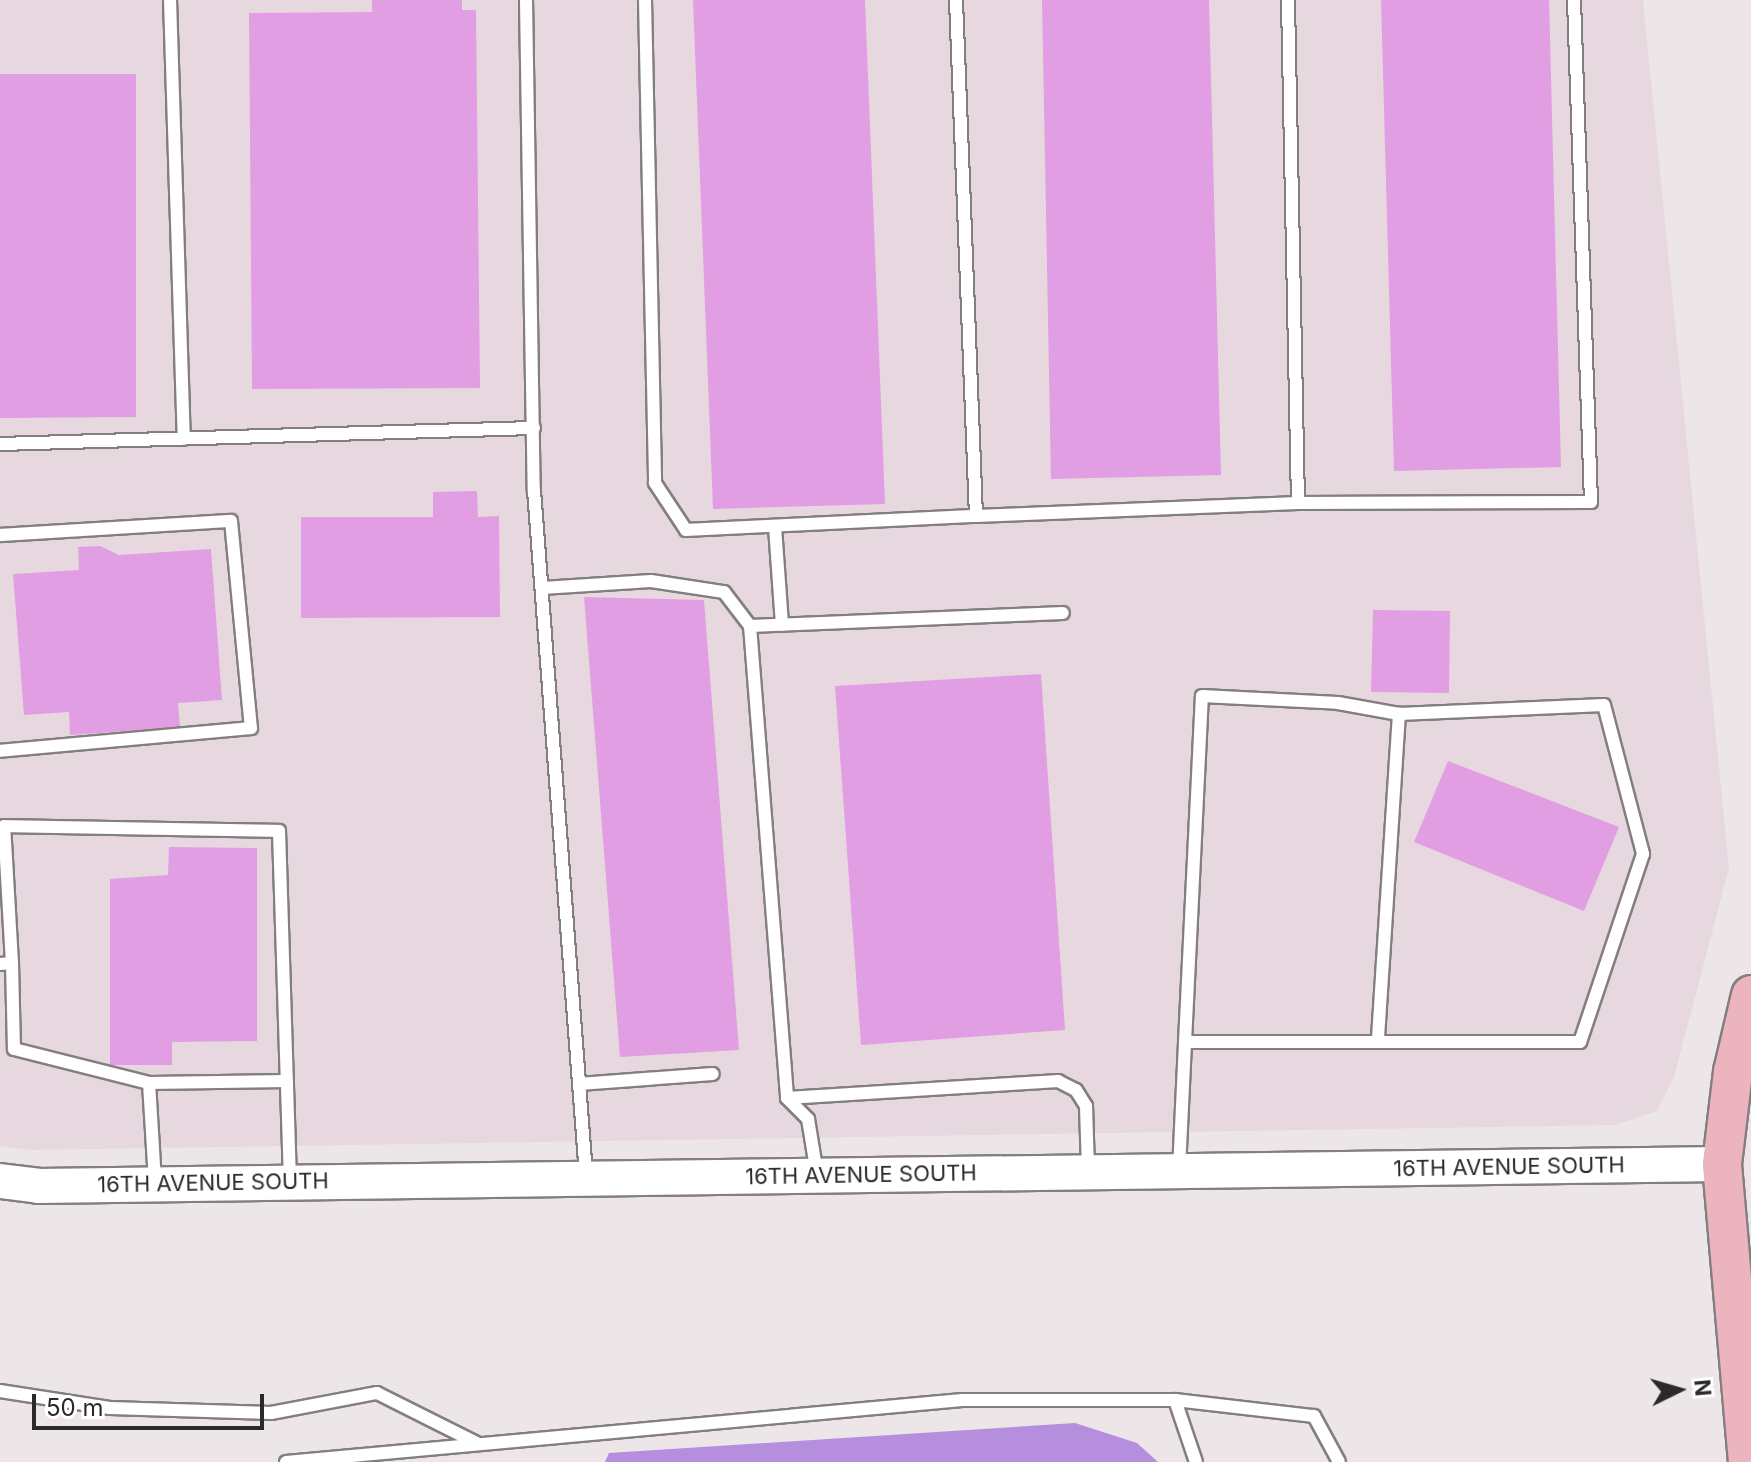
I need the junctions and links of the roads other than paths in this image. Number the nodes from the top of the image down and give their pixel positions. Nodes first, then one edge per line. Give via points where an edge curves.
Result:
1 (170, 0) edge
2 (526, 0) edge
3 (645, 0) edge
4 (956, 0) edge
5 (1288, 0) edge
6 (1574, 0) edge
7 (534, 428) junction
8 (184, 439) junction
9 (0, 444) edge
10 (1298, 503) junction
11 (976, 516) junction
12 (775, 527) junction
13 (0, 535) edge
14 (542, 588) junction
15 (1063, 613) dead end
16 (782, 625) junction
17 (750, 626) junction
18 (1399, 714) junction
19 (0, 751) edge
20 (6, 964) edge
21 (1751, 995) edge
22 (1378, 1038) junction
23 (1185, 1042) junction
24 (713, 1074) dead end
25 (287, 1081) junction
26 (149, 1083) junction
27 (579, 1084) junction
28 (787, 1098) junction
29 (1722, 1164) junction
30 (1179, 1170) junction
31 (1088, 1172) junction
32 (817, 1176) junction
33 (586, 1179) junction
34 (0, 1181) edge
35 (290, 1182) junction
36 (156, 1184) junction
37 (0, 1391) edge
38 (1175, 1400) junction
39 (479, 1444) junction
40 (286, 1462) edge
41 (1196, 1462) edge
42 (1339, 1462) edge
43 (1748, 1462) edge

1 - 8 lane
2 - 7 lane
3 - 12 lane via 655,483 686,530
4 - 11 lane
5 - 10 lane
6 - 10 lane via 1591,502
7 - 8 lane
7 - 14 lane
8 - 9 lane
10 - 11 lane
11 - 12 lane
12 - 16 lane
13 - 19 lane via 231,521 251,728
14 - 17 lane via 651,581 724,592
14 - 27 lane
15 - 16 lane
16 - 17 lane
17 - 28 lane
18 - 22 lane
18 - 22 lane via 1604,705 1643,854 1580,1042
18 - 23 lane via 1338,703 1202,696
20 - 25 lane via 4,826 279,831
20 - 26 lane via 14,1049
21 - 29 main road via 1733,1072
22 - 23 lane
23 - 30 lane
24 - 27 lane
25 - 26 lane
25 - 35 lane
26 - 36 lane
27 - 33 lane
28 - 31 lane via 1058,1081 1076,1090 1086,1106
28 - 32 lane via 808,1119
29 - 30 street, 16TH AVENUE SOUTH
29 - 43 main road
30 - 31 street, 16TH AVENUE SOUTH
31 - 32 street, 16TH AVENUE SOUTH
32 - 33 street, 16TH AVENUE SOUTH
33 - 35 street, 16TH AVENUE SOUTH
34 - 36 street, 16TH AVENUE SOUTH via 38,1186
35 - 36 street, 16TH AVENUE SOUTH
37 - 39 lane via 110,1408 271,1413 377,1393
38 - 39 lane via 962,1400
38 - 41 lane
38 - 42 lane via 1314,1416
39 - 40 lane

